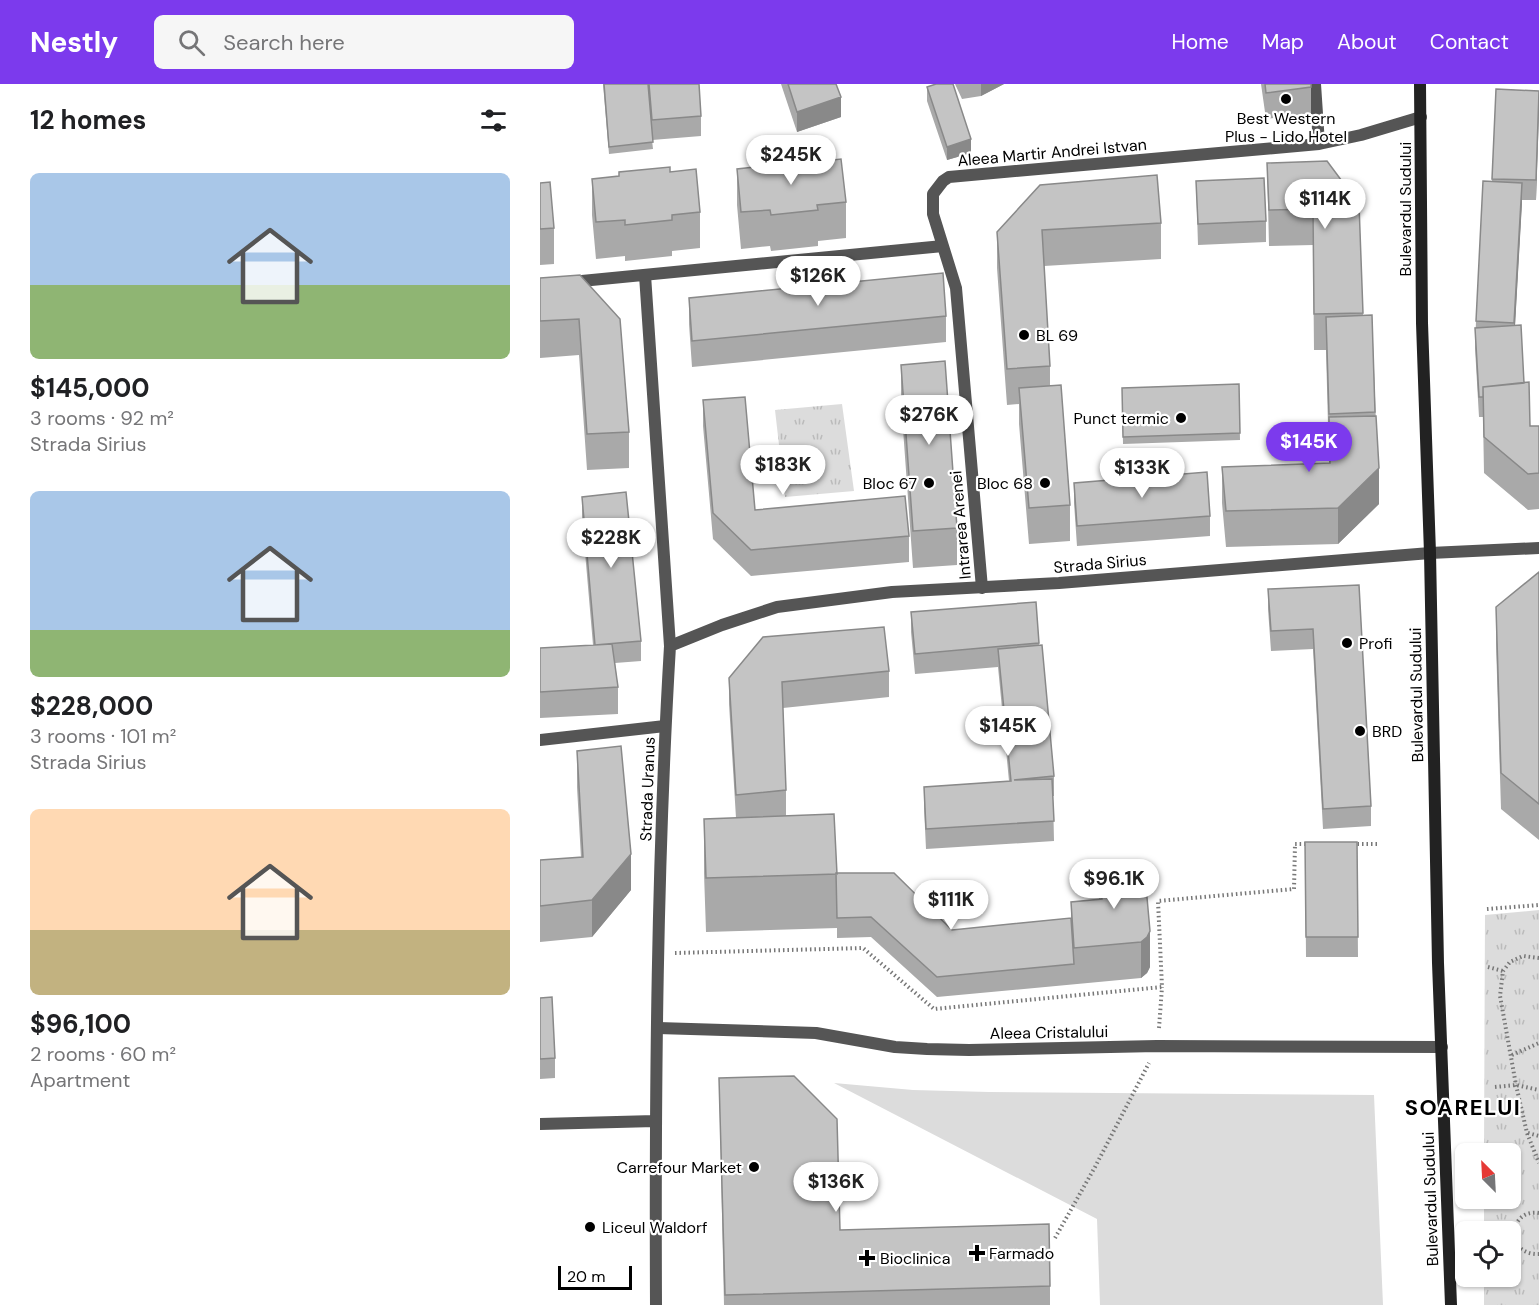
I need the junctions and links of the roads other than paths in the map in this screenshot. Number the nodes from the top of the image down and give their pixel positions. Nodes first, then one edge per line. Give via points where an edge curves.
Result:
1 (1315, 84) edge
2 (1420, 84) edge
3 (1420, 117) junction
4 (1319, 144) junction
5 (943, 246) junction
6 (645, 275) junction
7 (540, 285) edge
8 (1539, 548) edge
9 (1430, 553) junction
10 (982, 588) junction
11 (670, 646) junction
12 (665, 726) junction
13 (540, 740) edge
14 (658, 1028) junction
15 (1442, 1047) junction
16 (655, 1120) junction
17 (540, 1124) edge
18 (656, 1305) edge
19 (1450, 1305) edge

1 - 4 street
2 - 3 street, Bulevardul Sudului
3 - 4 street, Aleea Martir Andrei Istvan
3 - 9 street, Bulevardul Sudului
4 - 5 street, Aleea Martir Andrei Istvan via 949,177 933,194 933,214
5 - 6 street
5 - 10 street, Intrarea Arenei via 956,288
6 - 7 street
6 - 11 street, Strada Uranus
8 - 9 street, Strada Sirius
9 - 10 street, Strada Sirius
9 - 15 street, Bulevardul Sudului
10 - 11 street, Strada Sirius via 892,592 777,607
11 - 12 street, Strada Uranus
12 - 13 street
12 - 14 street, Strada Uranus
14 - 15 street, Aleea Cristalului via 816,1033 927,1050
14 - 16 street, Strada Uranus
15 - 19 street, Bulevardul Sudului
16 - 17 street
16 - 18 street, Strada Uranus

